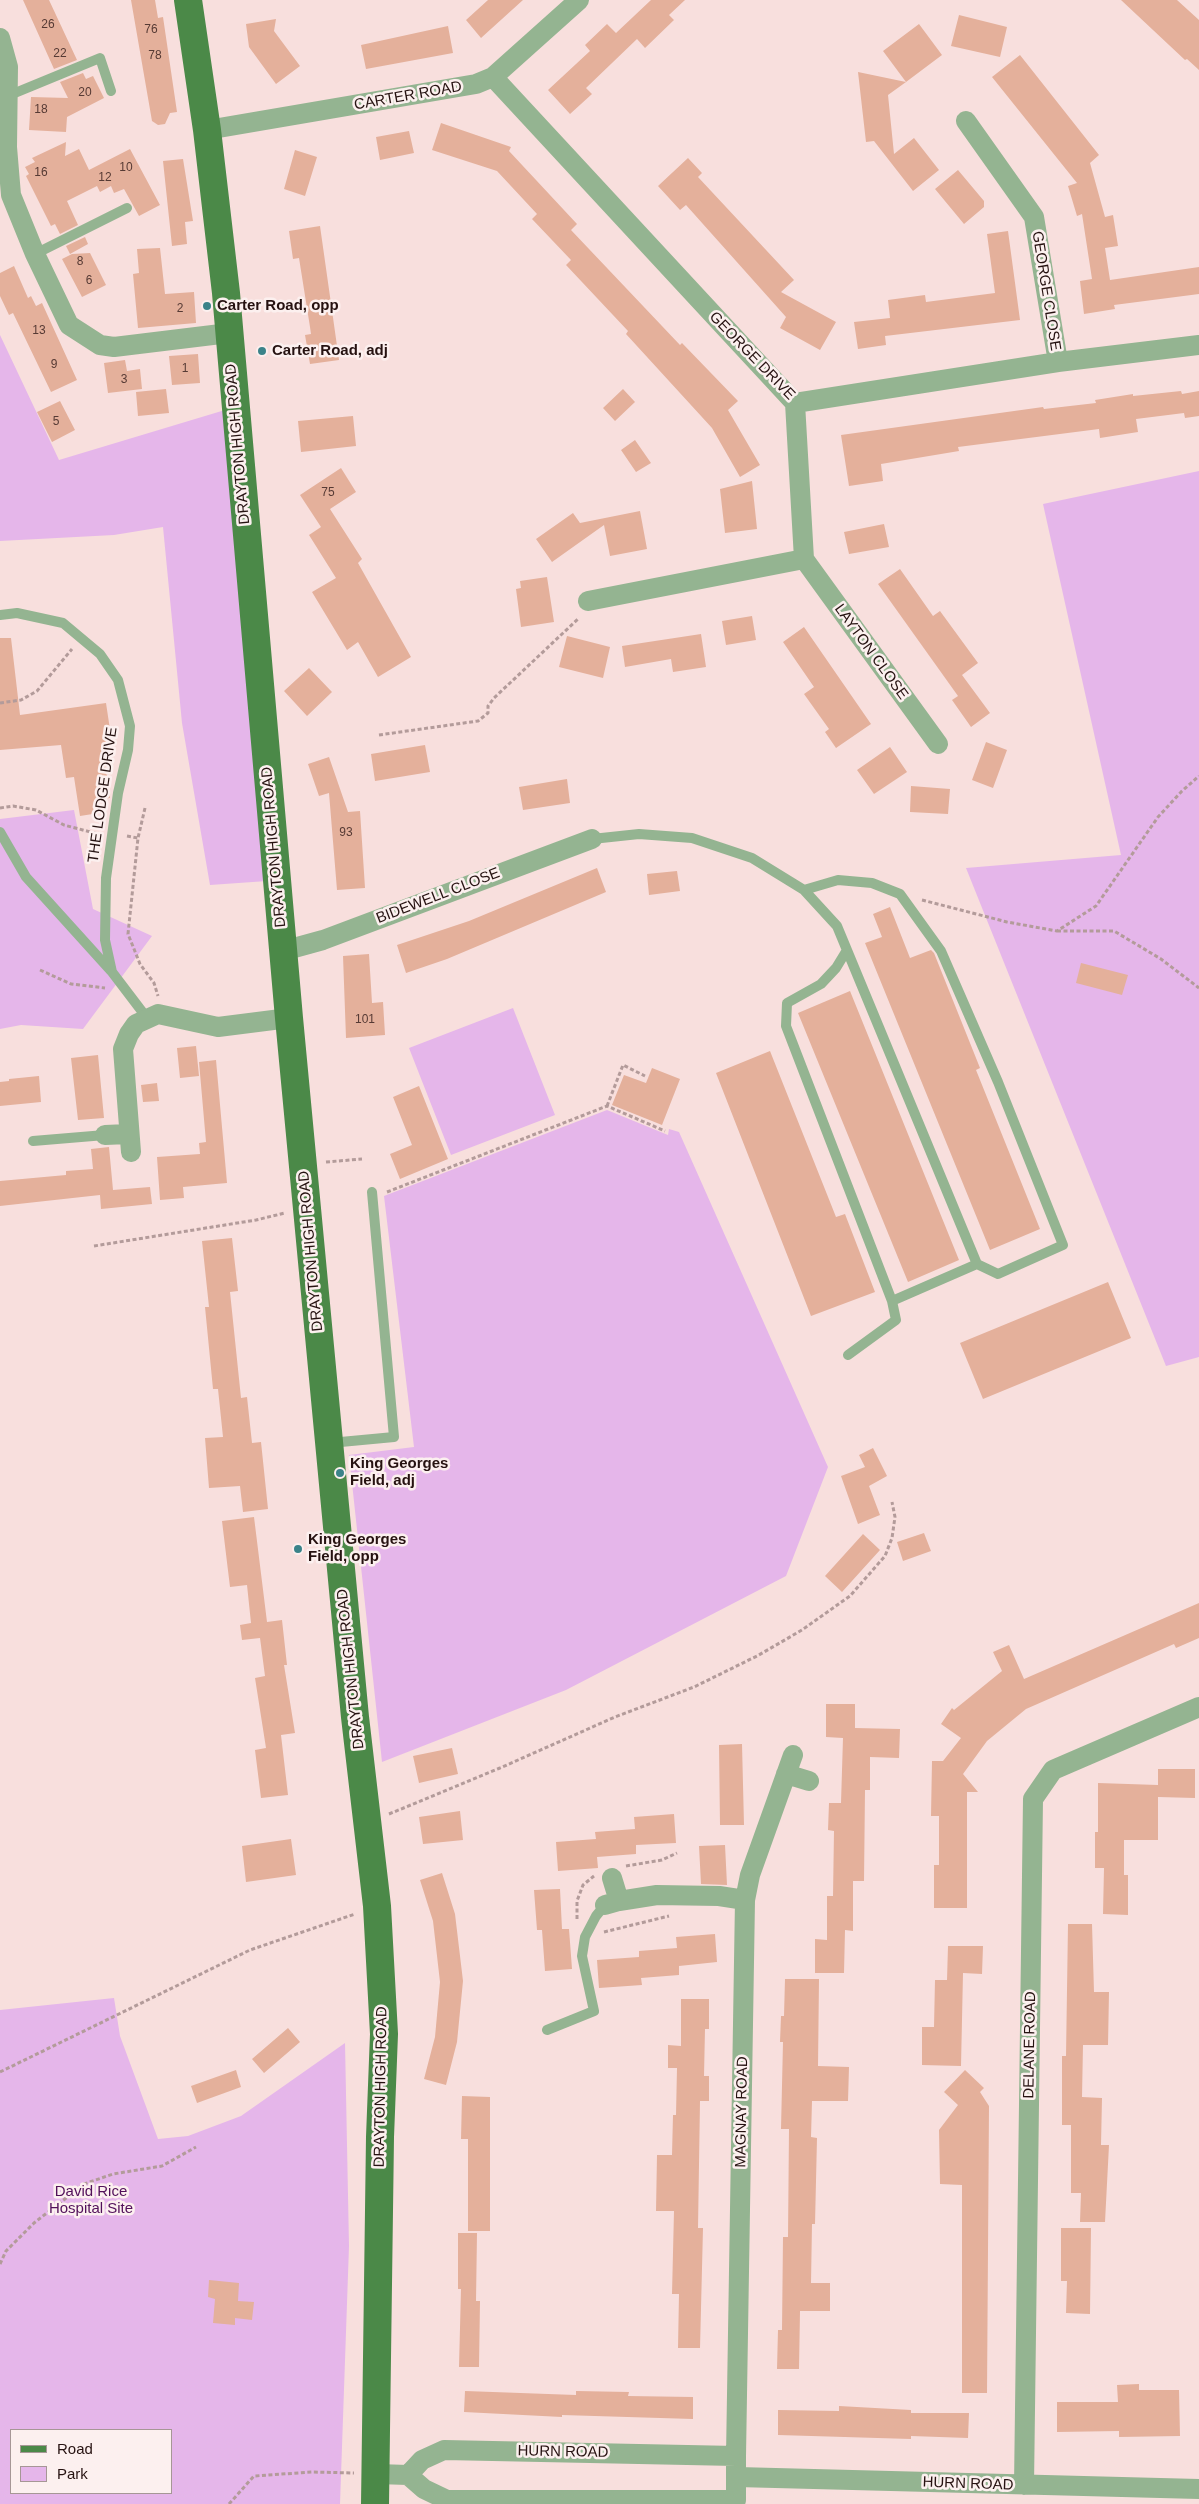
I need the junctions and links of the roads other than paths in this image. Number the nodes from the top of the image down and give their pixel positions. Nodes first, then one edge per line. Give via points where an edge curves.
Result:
1 (188, 0) edge
2 (579, 0) edge
3 (0, 38) edge
4 (493, 77) junction
5 (112, 91) dead end
6 (10, 95) junction
7 (966, 121) dead end
8 (208, 130) junction
9 (5, 197) edge
10 (127, 208) dead end
11 (35, 254) junction
12 (229, 333) junction
13 (1199, 345) edge
14 (1058, 362) junction
15 (795, 403) junction
16 (804, 559) junction
17 (588, 601) road end
18 (0, 615) edge
19 (938, 744) dead end
20 (0, 832) edge
21 (592, 839) joint
22 (804, 890) junction
23 (847, 950) junction
24 (283, 951) junction
25 (112, 972) junction
26 (152, 1016) junction
27 (289, 1018) junction
28 (105, 1135) joint
29 (33, 1141) dead end
30 (372, 1194) road end
31 (977, 1264) junction
32 (892, 1300) junction
33 (848, 1355) dead end
34 (329, 1443) junction
35 (1199, 1706) edge
36 (793, 1755) dead end
37 (786, 1774) junction
38 (809, 1781) dead end
39 (612, 1878) dead end
40 (745, 1900) junction
41 (612, 1903) junction
42 (547, 2030) dead end
43 (736, 2456) junction
44 (377, 2474) junction
45 (408, 2475) junction
46 (737, 2477) junction
47 (1024, 2485) junction
48 (1199, 2489) edge
49 (736, 2502) edge
50 (374, 2504) edge

1 - 8 main road, DRAYTON HIGH ROAD
2 - 4 street, CARTER ROAD
3 - 6 street via 8,67
4 - 8 street, CARTER ROAD via 476,84
4 - 15 street, GEORGE DRIVE
5 - 6 lane via 100,58
6 - 9 street
7 - 14 street, GEORGE CLOSE via 1034,217
8 - 12 main road, DRAYTON HIGH ROAD
9 - 11 street
10 - 11 lane
11 - 12 street via 69,325 100,345 114,347
12 - 24 main road, DRAYTON HIGH ROAD
13 - 14 street, GEORGE DRIVE
14 - 15 street, GEORGE DRIVE
15 - 16 street
16 - 17 street
16 - 19 street, LAYTON CLOSE
18 - 25 lane, THE LODGE DRIVE via 17,613 63,623 100,654 118,680 130,726 106,878 105,940
20 - 25 lane via 26,877
21 - 22 lane via 639,834 692,838 752,858
21 - 24 street, BIDEWELL CLOSE via 323,940
22 - 23 lane via 837,926
22 - 31 lane via 838,880 872,883 900,894 941,950 1063,1244 998,1274
23 - 31 lane
23 - 32 lane via 821,984 787,1003 786,1026
24 - 27 main road, DRAYTON HIGH ROAD
25 - 26 lane, THE LODGE DRIVE via 120,986
26 - 27 street via 218,1027
26 - 28 street via 136,1024 123,1049 130,1143
27 - 34 main road, DRAYTON HIGH ROAD
28 - 29 lane
30 - 34 lane via 394,1436
31 - 32 lane
32 - 33 lane via 896,1320
34 - 44 main road, DRAYTON HIGH ROAD via 377,1906 384,2034
35 - 47 street, DELANE ROAD via 1053,1770 1033,1799
36 - 37 street, MAGNAY ROAD
37 - 38 street
37 - 40 street, MAGNAY ROAD via 750,1876
39 - 41 street
40 - 41 street via 719,1896 657,1895
40 - 43 street, MAGNAY ROAD
41 - 42 lane via 596,1916 585,1937 582,1956 594,2011
43 - 45 street, HURN ROAD via 444,2450 422,2460
43 - 46 street
44 - 45 street
44 - 50 main road, DRAYTON HIGH ROAD
45 - 49 street via 424,2489 447,2500
46 - 47 street, HURN ROAD
46 - 49 street
47 - 48 street, HURN ROAD

